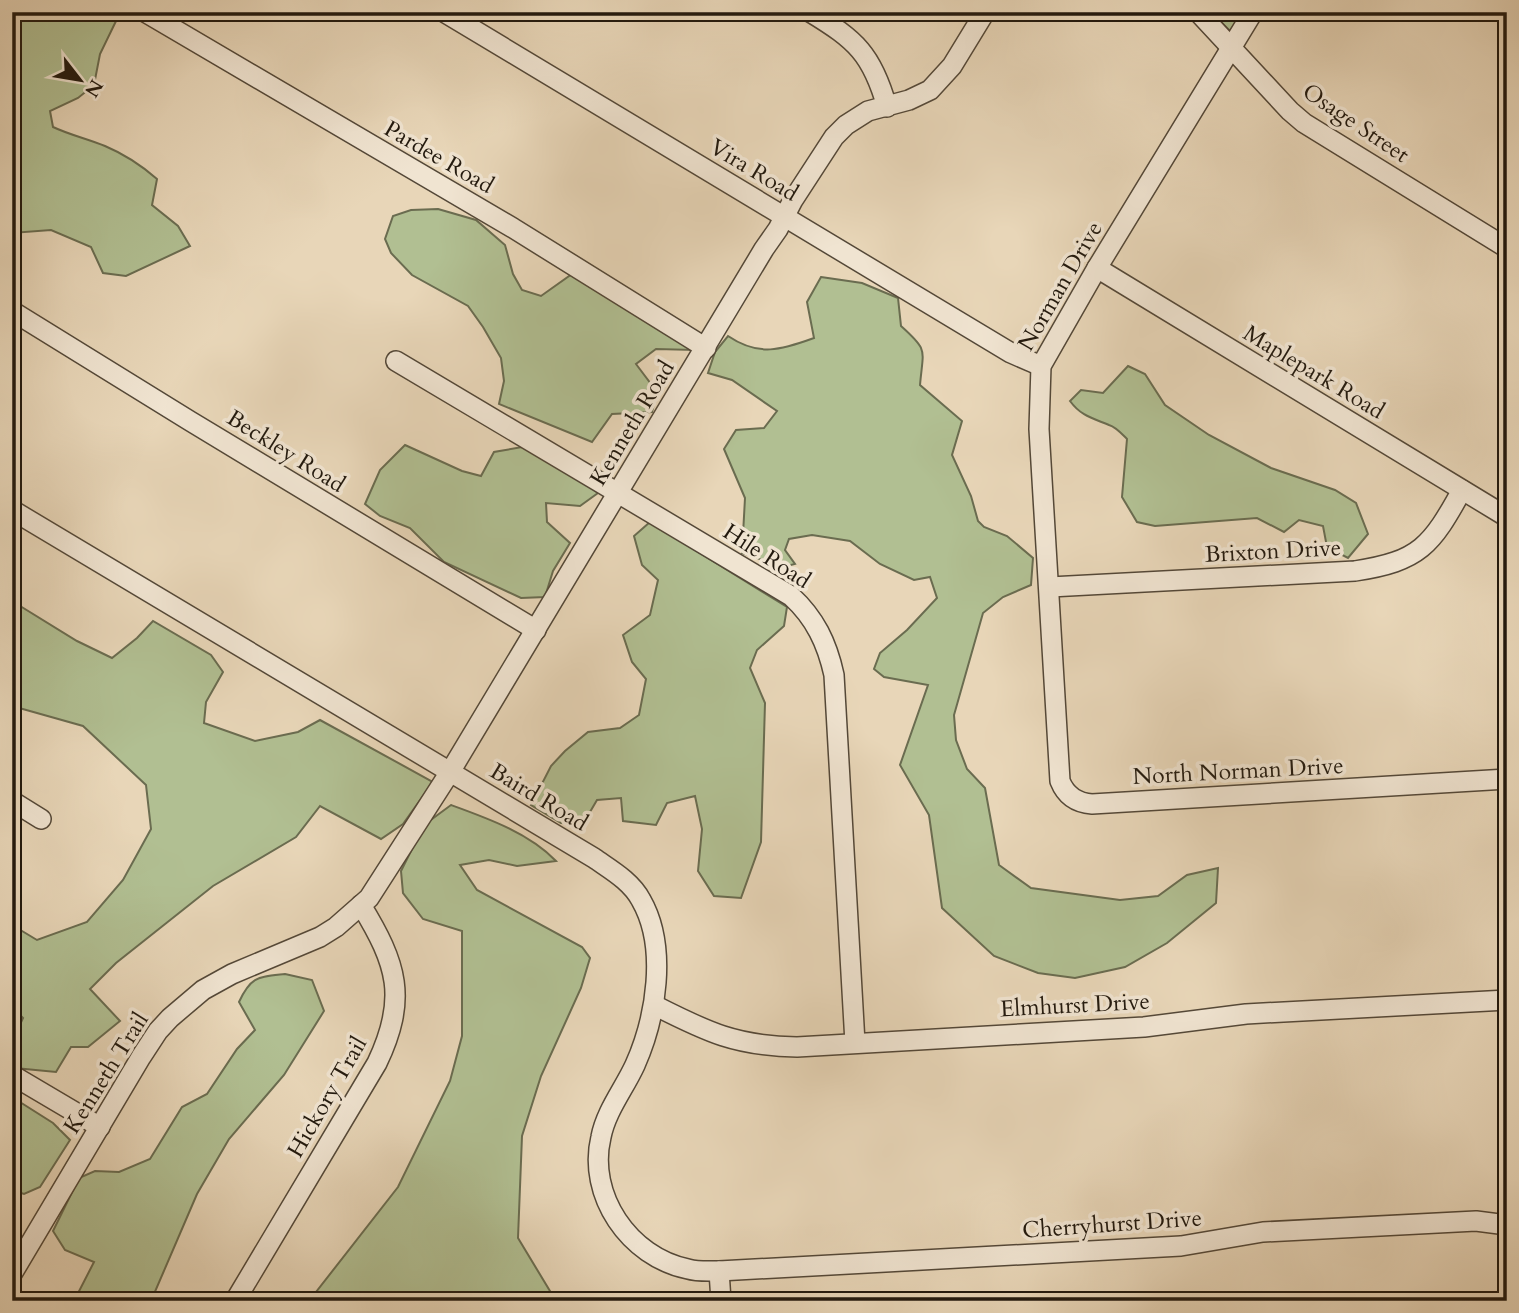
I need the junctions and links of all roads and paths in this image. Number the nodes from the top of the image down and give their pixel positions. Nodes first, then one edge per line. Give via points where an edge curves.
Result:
1 (145, 12) edge
2 (444, 12) edge
3 (810, 12) edge
4 (985, 12) edge
5 (1198, 12) edge
6 (1253, 12) edge
7 (1231, 48) junction
8 (887, 107) junction
9 (786, 217) junction
10 (1507, 248) edge
11 (1097, 268) junction
12 (12, 311) edge
13 (706, 348) junction
14 (396, 361) dead end
15 (1041, 366) junction
16 (1462, 490) junction
17 (619, 493) junction
18 (12, 510) edge
19 (1507, 517) edge
20 (1050, 587) junction
21 (536, 630) junction
22 (1055, 703) joint
23 (450, 772) junction
24 (1507, 779) edge
25 (12, 801) edge
26 (41, 819) dead end
27 (361, 905) junction
28 (1507, 1000) edge
29 (654, 1005) junction
30 (855, 1043) junction
31 (12, 1076) edge
32 (100, 1127) junction
33 (1507, 1224) edge
34 (719, 1271) junction
35 (12, 1274) edge
36 (234, 1301) edge
37 (721, 1301) edge

1 - 13 street, Pardee Road via 513,228
2 - 9 street, Vira Road
3 - 8 street via 848,37 869,59
4 - 8 street, Kenneth Road via 937,83 922,95
5 - 7 street, Osage Street
6 - 7 street, Norman Drive
7 - 10 street, Osage Street via 1304,123
7 - 11 street, Norman Drive
8 - 9 street, Kenneth Road via 856,117 834,137
9 - 13 street, Kenneth Road
9 - 15 street, Vira Road via 1011,353
11 - 15 street, Norman Drive
11 - 16 street, Maplepark Road
12 - 21 street, Beckley Road
13 - 17 street, Kenneth Road
14 - 17 street, Hile Road
15 - 20 street, Norman Drive via 1039,429
16 - 19 street, Maplepark Road
16 - 20 street, Brixton Drive via 1427,544 1411,557 1380,567
17 - 21 street, Kenneth Road
17 - 30 street, Hile Road via 791,596 809,614 823,639 834,675
18 - 23 street, Baird Road
20 - 22 street, Norman Drive
21 - 23 street, Kenneth Road
22 - 24 street, North Norman Drive via 1060,781 1066,792 1084,803
23 - 27 street, Kenneth Road
23 - 29 street, Baird Road via 594,858 631,886 641,900 654,939
25 - 26 street
27 - 32 street, Kenneth Trail via 320,937 232,974 184,1004 158,1031
27 - 36 street, Hickory Trail via 388,953 395,980 388,1041
28 - 30 street, Elmhurst Drive
29 - 30 street, Elmhurst Drive via 705,1031 758,1045
29 - 34 street, Baird Road via 635,1065 603,1128 598,1150 600,1177 617,1222 647,1252 689,1270
31 - 32 street
32 - 35 street, Kenneth Trail
33 - 34 street, Cherryhurst Drive via 1476,1221 1263,1232 1181,1246
34 - 37 street

